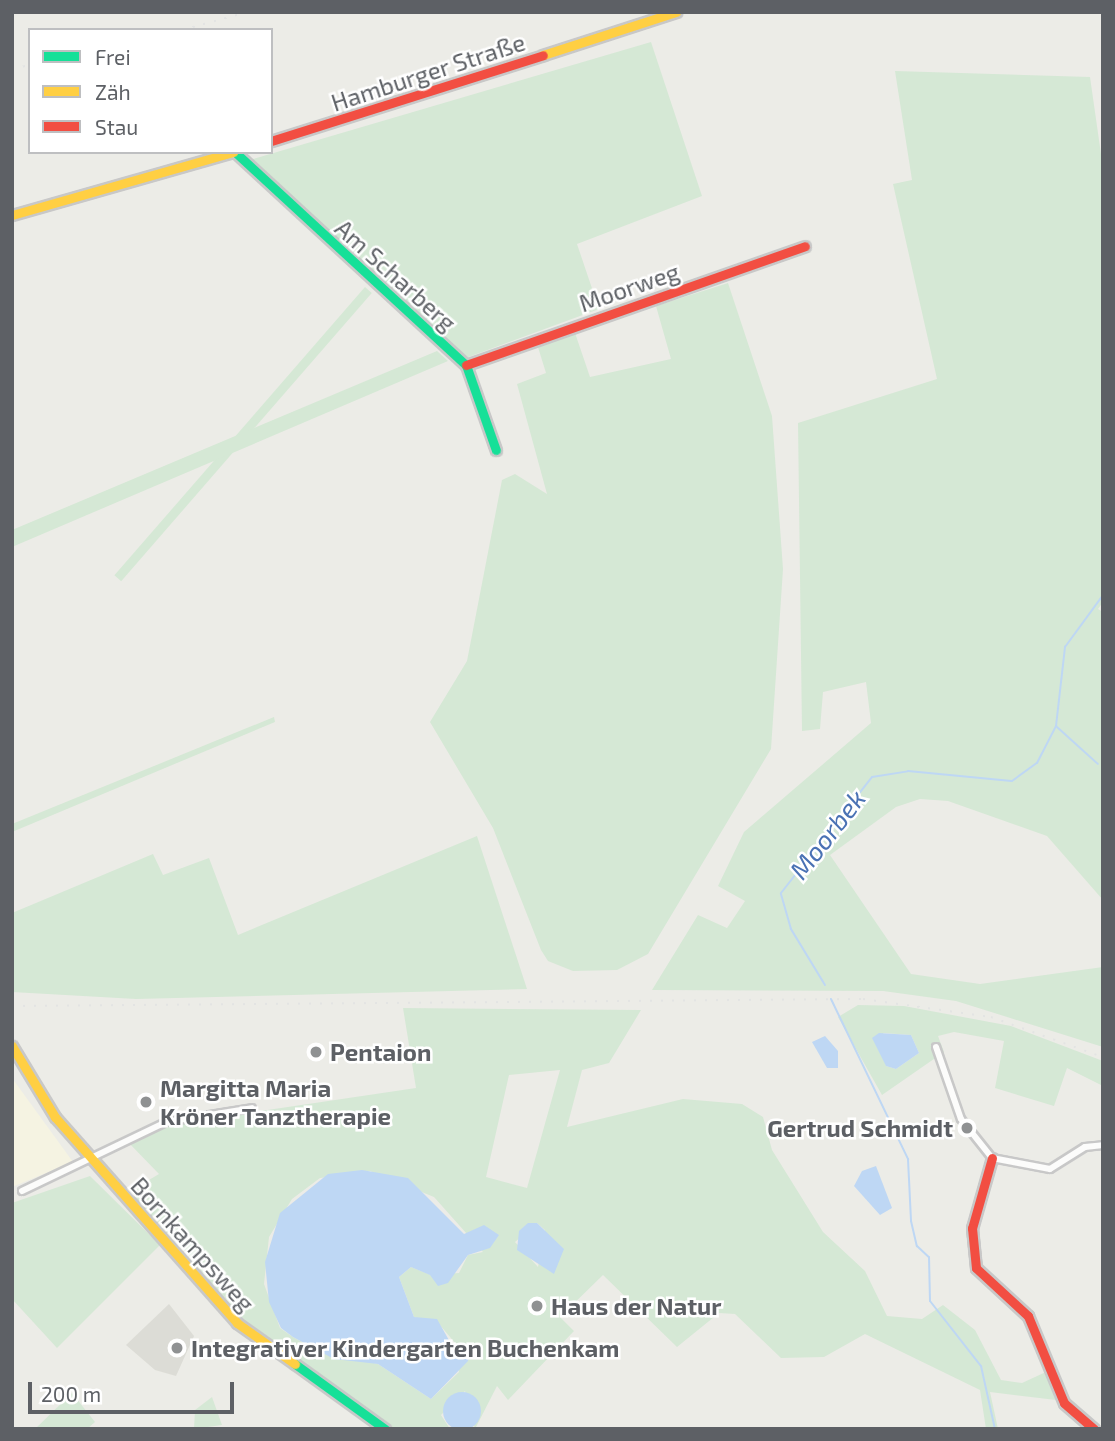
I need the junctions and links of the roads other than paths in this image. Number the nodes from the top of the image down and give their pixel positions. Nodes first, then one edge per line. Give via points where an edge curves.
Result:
1 (676, 12) edge
2 (273, 140) edge
3 (227, 154) edge
4 (236, 154) edge
5 (12, 215) edge
6 (804, 246) dead end
7 (466, 365) junction
8 (496, 450) dead end
9 (12, 1046) edge
10 (936, 1047) dead end
11 (252, 1108) dead end
12 (1103, 1144) edge
13 (992, 1158) junction
14 (90, 1159) junction
15 (22, 1191) dead end
16 (385, 1429) edge
17 (1094, 1429) edge

1 - 2 street, Hamburger Straße
3 - 5 street
4 - 7 street, Am Scharberg
6 - 7 street, Moorweg
7 - 8 street, Am Scharberg
9 - 14 street, Bornkampsweg via 55,1117
10 - 13 street via 961,1119
11 - 14 street via 166,1122
12 - 13 street via 1085,1147 1050,1170
13 - 17 street via 972,1228 976,1268 1028,1316 1064,1403
14 - 15 street
14 - 16 street, Bornkampsweg via 247,1333

